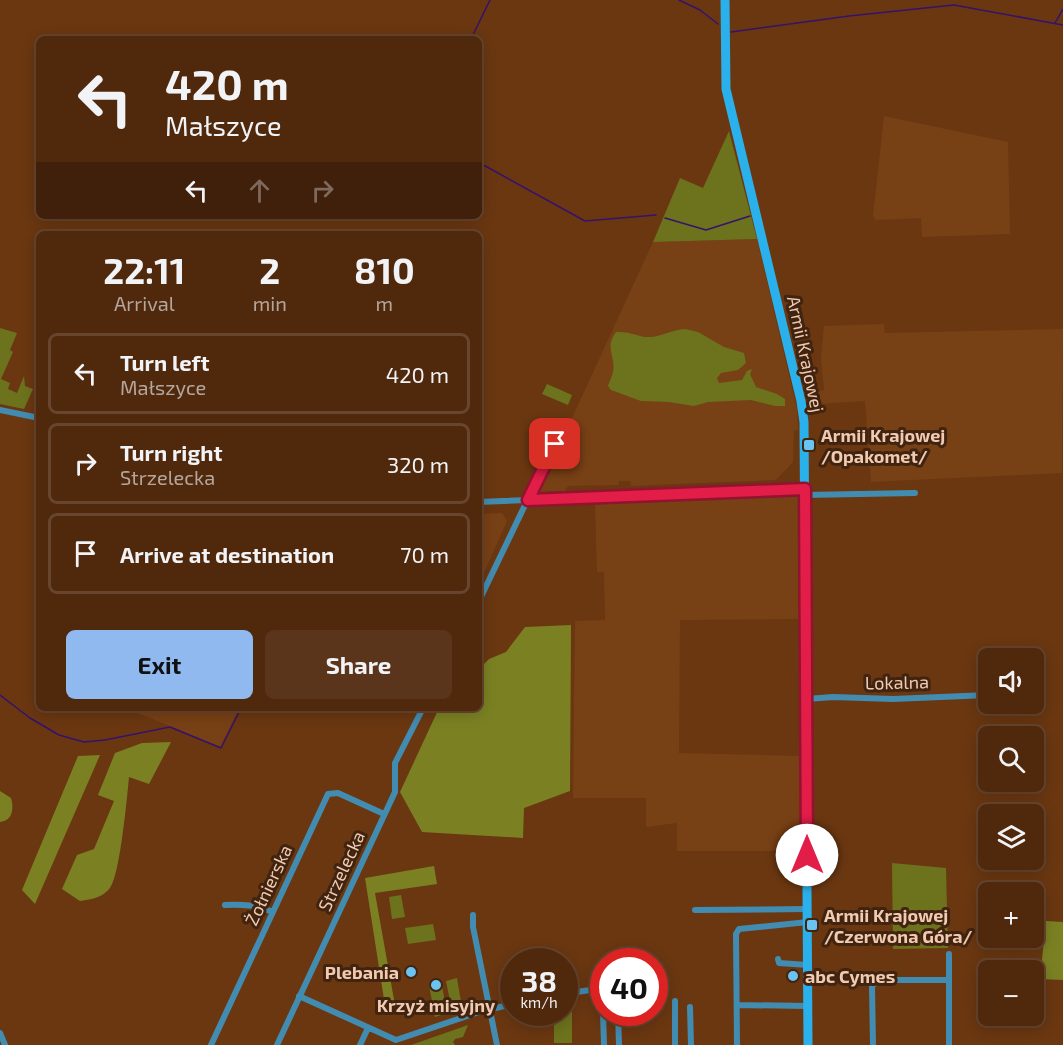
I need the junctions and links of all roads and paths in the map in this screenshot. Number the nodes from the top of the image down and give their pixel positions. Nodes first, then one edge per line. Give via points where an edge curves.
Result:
1 (725, 0) edge
2 (0, 410) edge
3 (36, 417) edge
4 (563, 426) dead end
5 (805, 492) junction
6 (915, 493) dead end
7 (528, 500) junction
8 (482, 502) edge
9 (482, 595) edge
10 (978, 695) edge
11 (807, 699) junction
12 (422, 711) edge
13 (384, 814) junction
14 (225, 905) dead end
15 (808, 909) junction
16 (695, 910) dead end
17 (273, 912) junction
18 (473, 915) dead end
19 (808, 922) junction
20 (949, 954) dead end
21 (778, 959) dead end
22 (808, 965) junction
23 (949, 980) junction
24 (299, 996) junction
25 (675, 1001) dead end
26 (737, 1005) junction
27 (807, 1005) junction
28 (500, 1007) edge
29 (690, 1007) dead end
30 (491, 1009) junction
31 (603, 1026) edge
32 (618, 1026) edge
33 (368, 1028) junction
34 (0, 1033) edge
35 (5, 1045) edge
36 (211, 1045) edge
37 (277, 1045) edge
38 (360, 1045) edge
39 (497, 1045) edge
40 (604, 1045) edge
41 (619, 1045) edge
42 (675, 1045) edge
43 (691, 1045) edge
44 (737, 1045) edge
45 (808, 1045) edge
46 (873, 1045) edge
47 (949, 1045) edge

1 - 5 street, Armii Krajowej via 726,89 803,411
2 - 3 street
4 - 7 street
5 - 6 street
5 - 7 street
5 - 11 street, Armii Krajowej
7 - 8 street
7 - 9 street
10 - 11 street, Lokalna
11 - 15 street, Armii Krajowej
12 - 13 street, Strzelecka via 396,764 395,792
13 - 17 street, Żołnierska via 338,793 328,794
13 - 24 street, Strzelecka
14 - 17 street via 258,906
15 - 16 street
15 - 19 street, Armii Krajowej
17 - 36 street, Żołnierska
18 - 30 street
19 - 22 street, Armii Krajowej
19 - 26 street via 739,929
20 - 23 street
21 - 22 street via 779,963
22 - 27 street, Armii Krajowej
23 - 46 street via 875,982
23 - 47 street
24 - 33 street
24 - 37 street, Strzelecka
25 - 42 street
26 - 27 street
26 - 44 street
27 - 45 street, Armii Krajowej
28 - 30 street
29 - 43 street
30 - 33 street via 396,1040
30 - 39 street
31 - 40 street
32 - 41 street
33 - 38 street
34 - 35 street

